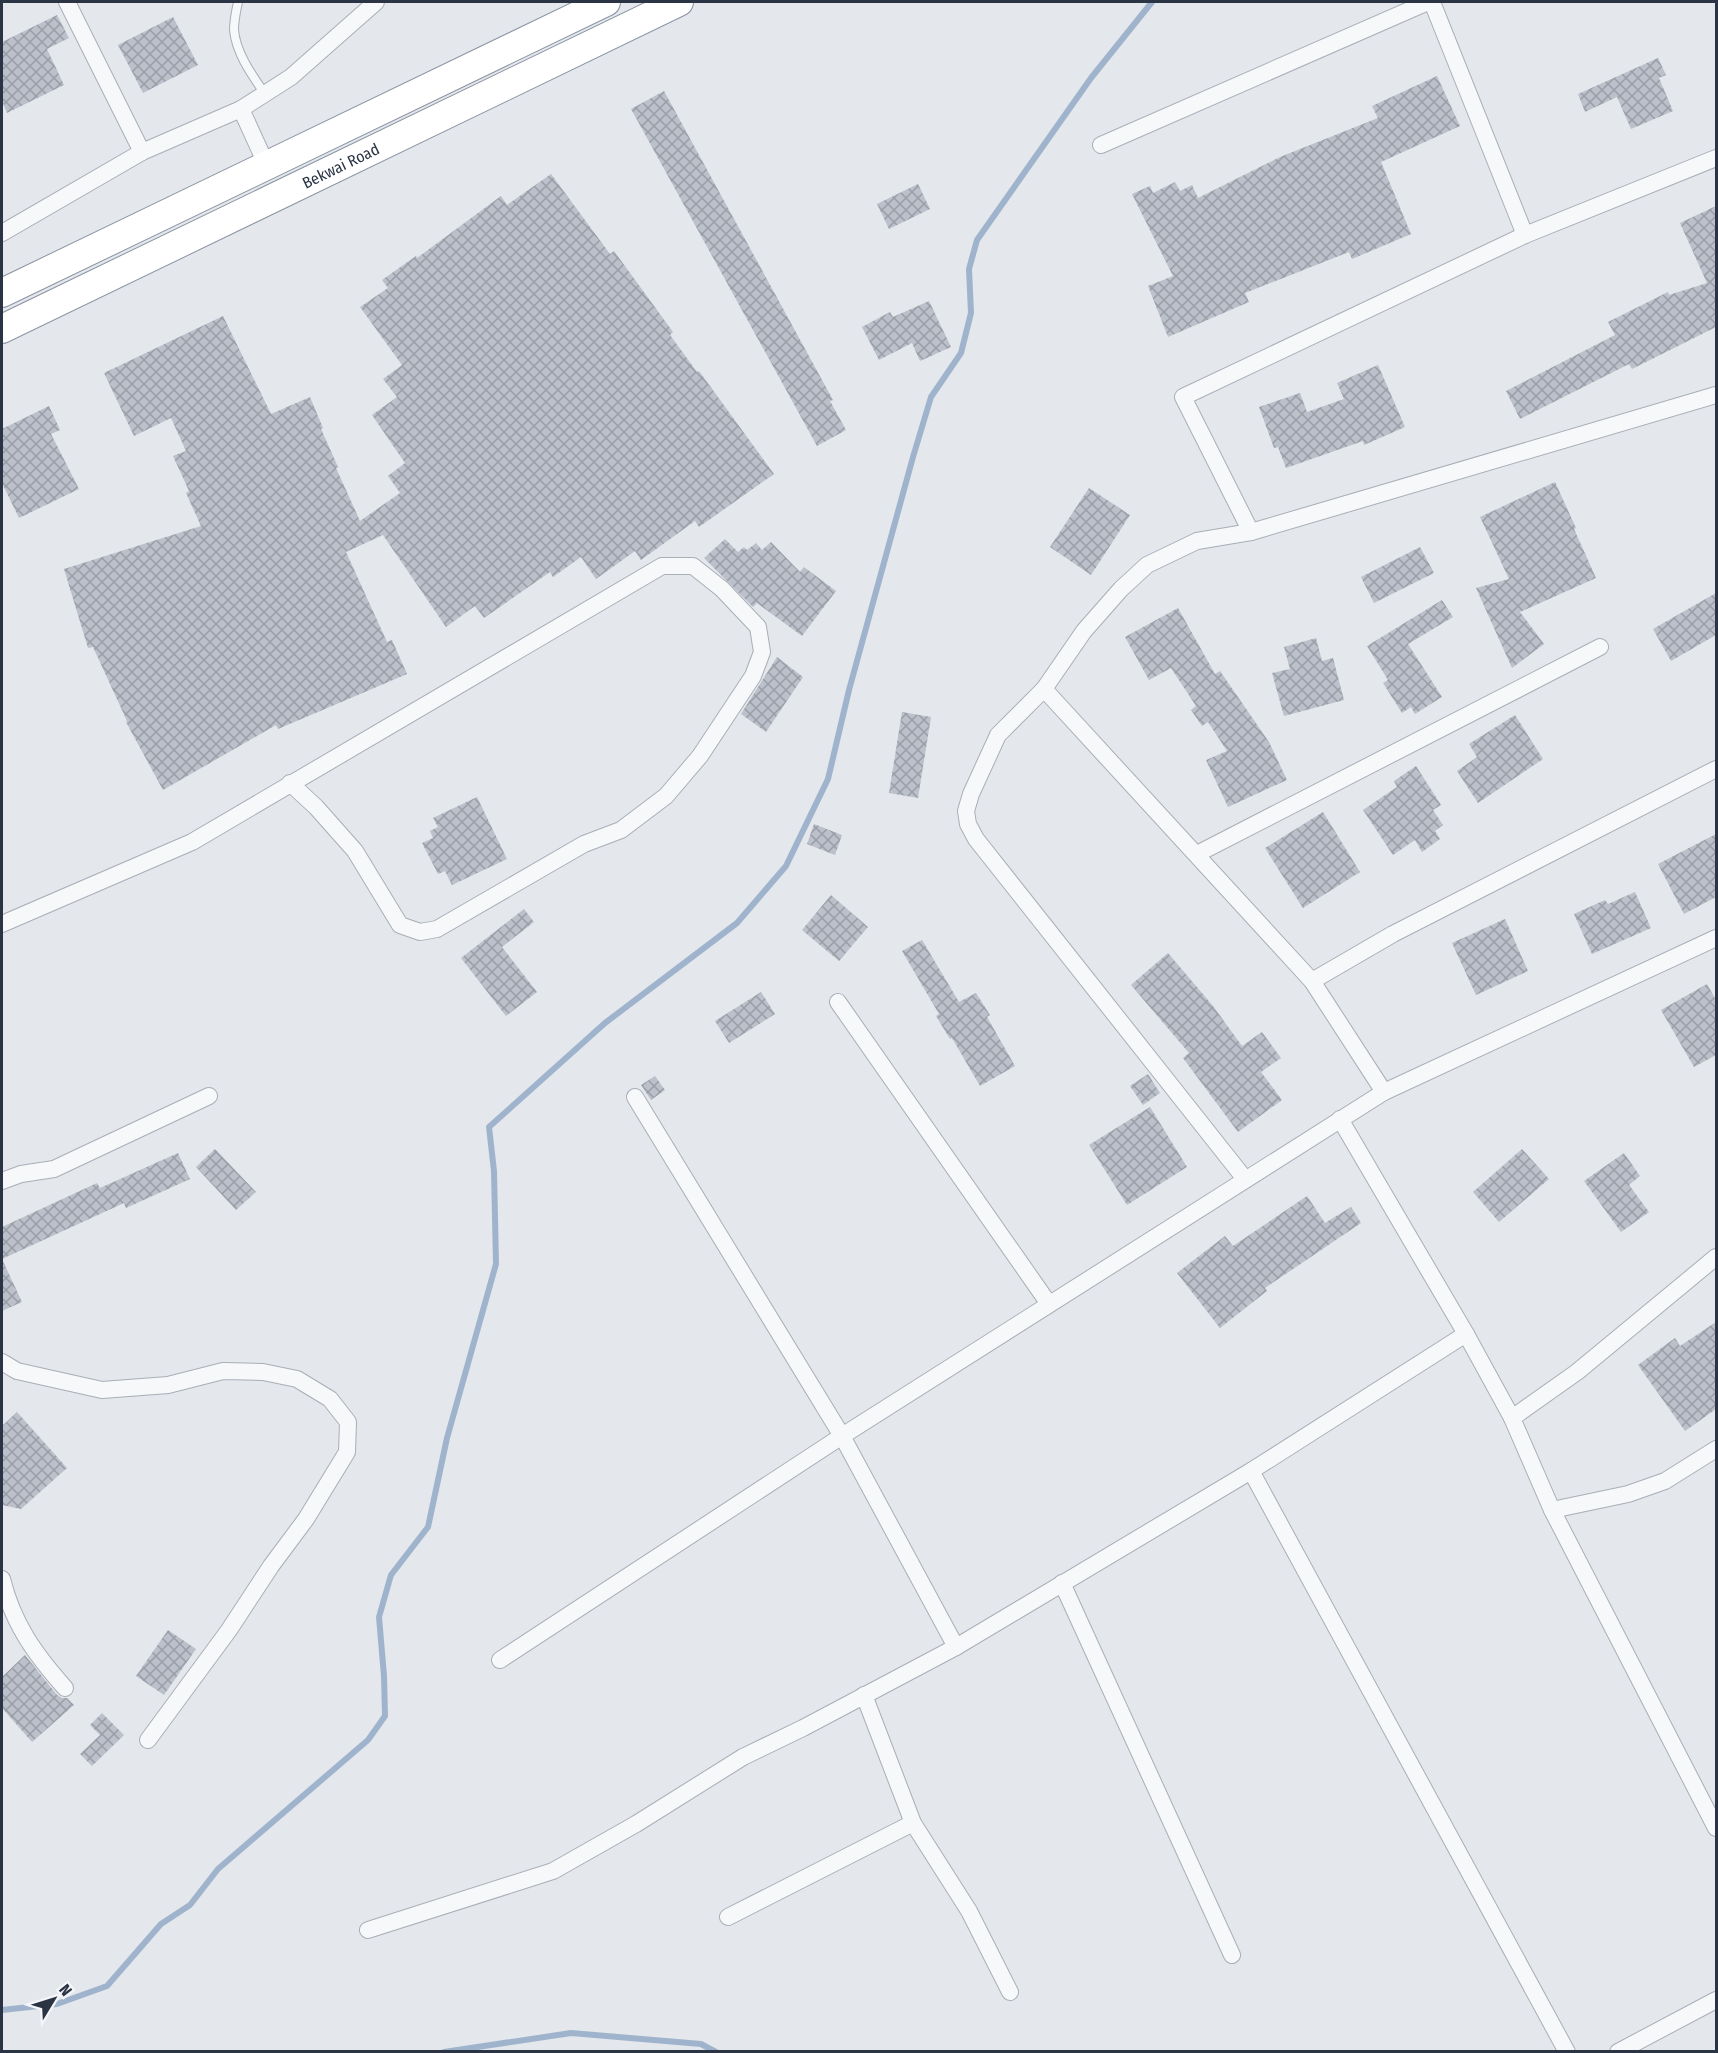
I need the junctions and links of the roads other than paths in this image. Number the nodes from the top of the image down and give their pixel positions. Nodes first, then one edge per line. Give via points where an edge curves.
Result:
1 (67, 2) edge
2 (237, 2) edge
3 (376, 2) edge
4 (606, 2) edge
5 (679, 2) edge
6 (1430, 2) edge
7 (265, 94) junction
8 (241, 109) junction
9 (1101, 146) dead end
10 (142, 153) junction
11 (1716, 158) edge
12 (267, 166) junction
13 (2, 233) edge
14 (1525, 235) junction
15 (2, 293) edge
16 (2, 328) edge
17 (1716, 395) edge
18 (1251, 532) junction
19 (1600, 647) dead end
20 (1044, 689) junction
21 (1716, 769) edge
22 (290, 783) junction
23 (1197, 854) junction
24 (2, 924) edge
25 (1716, 938) edge
26 (1312, 981) junction
27 (838, 1002) dead end
28 (1384, 1092) junction
29 (209, 1096) dead end
30 (635, 1097) dead end
31 (1340, 1119) junction
32 (1245, 1179) junction
33 (2, 1181) edge
34 (1716, 1257) edge
35 (1049, 1304) junction
36 (1466, 1334) junction
37 (2, 1362) edge
38 (1512, 1418) junction
39 (842, 1436) junction
40 (1716, 1449) edge
41 (1251, 1471) junction
42 (1552, 1510) junction
43 (1062, 1583) junction
44 (2, 1588) edge
45 (956, 1647) junction
46 (500, 1660) dead end
47 (65, 1688) dead end
48 (864, 1695) junction
49 (148, 1740) dead end
50 (913, 1823) junction
51 (1716, 1828) edge
52 (728, 1917) dead end
53 (368, 1930) dead end
54 (1232, 1955) dead end
55 (1010, 1992) dead end
56 (1716, 2000) edge
57 (1567, 2052) edge
58 (1618, 2052) edge

1 - 10 street
2 - 7 lane via 237,44
3 - 7 street via 291,77
4 - 12 highway, Bekwai Road
5 - 16 highway, Bekwai Road
6 - 9 street
6 - 14 street
7 - 8 street
8 - 10 street
8 - 12 street
10 - 13 street
11 - 14 street
12 - 15 highway, Bekwai Road
14 - 18 street via 1183,397
17 - 18 street
18 - 20 street via 1197,541 1147,566 1084,631
19 - 23 street
20 - 23 street
20 - 32 street via 998,735 971,795 966,811 968,824
21 - 26 street via 1393,934
22 - 22 street via 662,566 693,566 722,589 758,627 762,652 753,676 700,756 666,796 621,830 584,844 436,929 420,932 400,925 356,851
22 - 24 street via 192,842
23 - 26 street
25 - 28 street
26 - 28 street
27 - 35 street
28 - 31 street
29 - 33 street via 54,1169
30 - 39 street
31 - 32 street
31 - 36 street
32 - 35 street
34 - 38 street via 1577,1372
35 - 39 street
36 - 38 street
36 - 41 street
37 - 49 street via 17,1371 102,1390 168,1385 223,1371 263,1372 297,1379 330,1399 348,1422 348,1452 306,1519
38 - 42 street
39 - 45 street
39 - 46 street
40 - 42 street via 1665,1481 1628,1494
41 - 43 street
41 - 57 street
42 - 51 street
43 - 45 street
43 - 54 street
44 - 47 street via 16,1623
45 - 48 street
48 - 50 street
48 - 53 street via 743,1757 553,1871
50 - 52 street
50 - 55 street via 969,1911
56 - 58 street

